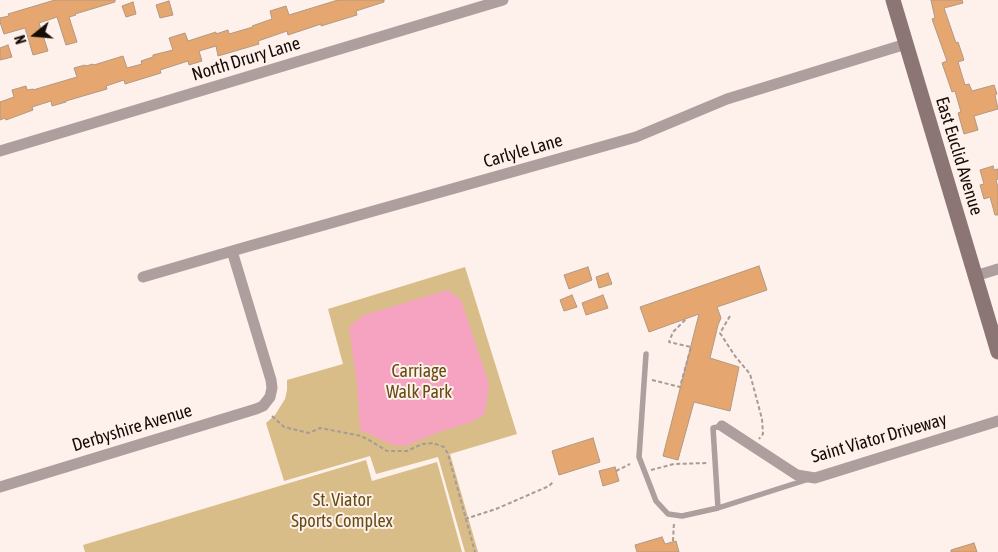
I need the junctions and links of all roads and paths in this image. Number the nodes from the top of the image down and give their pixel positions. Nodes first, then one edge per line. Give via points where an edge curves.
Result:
1 (503, 0) edge
2 (894, 0) edge
3 (906, 44) junction
4 (0, 151) edge
5 (232, 250) junction
6 (998, 269) edge
7 (975, 276) junction
8 (143, 277) dead end
9 (730, 316) dead end
10 (686, 319) dead end
11 (998, 352) edge
12 (646, 354) dead end
13 (645, 378) junction
14 (272, 416) dead end
15 (998, 421) edge
16 (722, 426) joint
17 (752, 446) junction
18 (716, 463) junction
19 (630, 464) dead end
20 (616, 471) dead end
21 (645, 472) junction
22 (815, 478) junction
23 (554, 481) dead end
24 (0, 487) edge
25 (718, 508) junction
26 (675, 515) junction
27 (466, 519) junction
28 (673, 542) dead end
29 (475, 552) edge

1 - 4 street, North Drury Lane
2 - 3 main road, East Euclid Avenue
3 - 5 street, Carlyle Lane via 727,99 636,137
3 - 7 main road, East Euclid Avenue
5 - 8 street, Carlyle Lane
5 - 24 street, Derbyshire Avenue via 271,380 270,397 263,406
6 - 7 street
7 - 11 main road, East Euclid Avenue
9 - 17 path via 720,333 750,374 762,419 763,434
10 - 13 path via 668,342 691,347 680,387
12 - 13 lane
13 - 21 lane via 639,457
14 - 27 path via 284,427 309,433 320,428 361,436 387,451 407,451 427,443 439,444 448,454
15 - 22 street, Saint Viator Driveway
16 - 17 street, Saint Viator Driveway
16 - 18 lane via 713,428
17 - 22 street, Saint Viator Driveway via 797,475
18 - 21 path via 674,464
18 - 25 lane
19 - 20 path
21 - 26 lane via 656,501 668,514
22 - 25 lane
23 - 27 path via 496,509
25 - 26 lane
26 - 28 path
27 - 29 path

